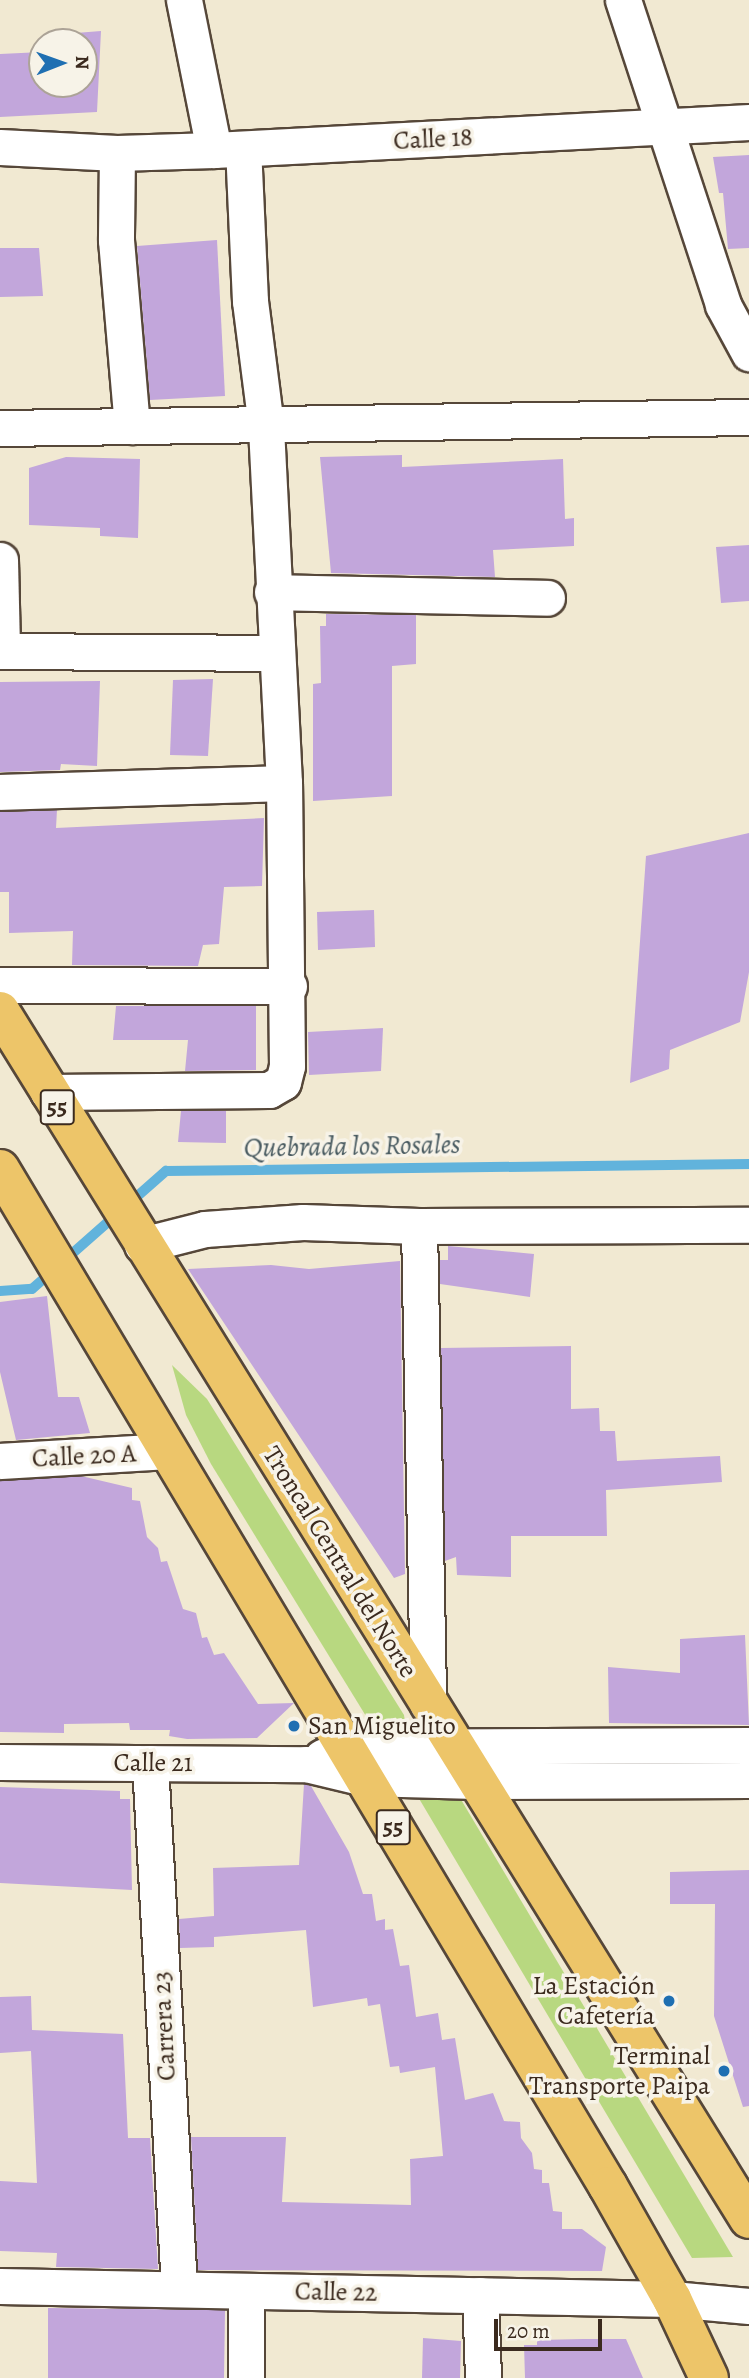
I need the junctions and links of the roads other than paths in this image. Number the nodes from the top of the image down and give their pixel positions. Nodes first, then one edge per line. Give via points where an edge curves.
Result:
1 (184, 0) edge
2 (623, 0) edge
3 (749, 122) edge
4 (661, 127) junction
5 (0, 147) edge
6 (229, 149) junction
7 (117, 153) junction
8 (749, 353) edge
9 (749, 417) edge
10 (132, 426) junction
11 (266, 426) junction
12 (0, 428) edge
13 (0, 560) edge
14 (272, 593) junction
15 (547, 598) dead end
16 (1, 650) edge
17 (276, 653) junction
18 (284, 783) junction
19 (0, 792) edge
20 (0, 985) edge
21 (289, 986) junction
22 (0, 1011) edge
23 (48, 1092) junction
24 (0, 1169) edge
25 (130, 1225) junction
26 (749, 1225) edge
27 (419, 1226) junction
28 (169, 1451) junction
29 (0, 1461) edge
30 (428, 1705) junction
31 (749, 1745) edge
32 (454, 1746) junction
33 (0, 1762) edge
34 (355, 1762) junction
35 (149, 1763) junction
36 (749, 1780) edge
37 (476, 1781) junction
38 (749, 2219) edge
39 (0, 2286) edge
40 (179, 2289) junction
41 (246, 2291) junction
42 (480, 2295) junction
43 (672, 2299) junction
44 (749, 2306) edge
45 (246, 2378) edge
46 (483, 2378) edge
47 (709, 2378) edge

1 - 6 street
2 - 4 street
3 - 4 street, Calle 18
4 - 6 street, Calle 18
4 - 8 street via 723,305
5 - 7 street, Calle 18
6 - 7 street, Calle 18
6 - 11 street
7 - 10 street via 116,240
9 - 11 street
10 - 11 street
10 - 12 street
11 - 14 street
13 - 16 street
14 - 15 street
14 - 17 street
16 - 17 street
17 - 18 street
18 - 19 street
18 - 21 street
20 - 21 street
21 - 23 street via 287,1066 283,1082 269,1090
22 - 23 highway, Troncal Central del Norte / 55
23 - 25 highway, Troncal Central del Norte / 55
24 - 28 highway, 55
25 - 27 street via 205,1229 303,1222
25 - 30 highway, Troncal Central del Norte / 55
26 - 27 street
27 - 30 street
28 - 29 street, Calle 20 A
28 - 34 highway, 55
30 - 32 highway, Troncal Central del Norte / 55
31 - 32 street
32 - 34 street
32 - 37 highway, Troncal Central del Norte / 55
33 - 35 street, Calle 21
34 - 35 street, Calle 21
34 - 37 street
34 - 43 highway, 55
35 - 40 street, Carrera 23
36 - 37 street
37 - 38 highway, Troncal Central del Norte / 55
39 - 40 street, Calle 22
40 - 41 street, Calle 22
41 - 42 street, Calle 22
41 - 45 street
42 - 43 street, Calle 22
42 - 46 street
43 - 44 street, Calle 22
43 - 47 highway, 55

